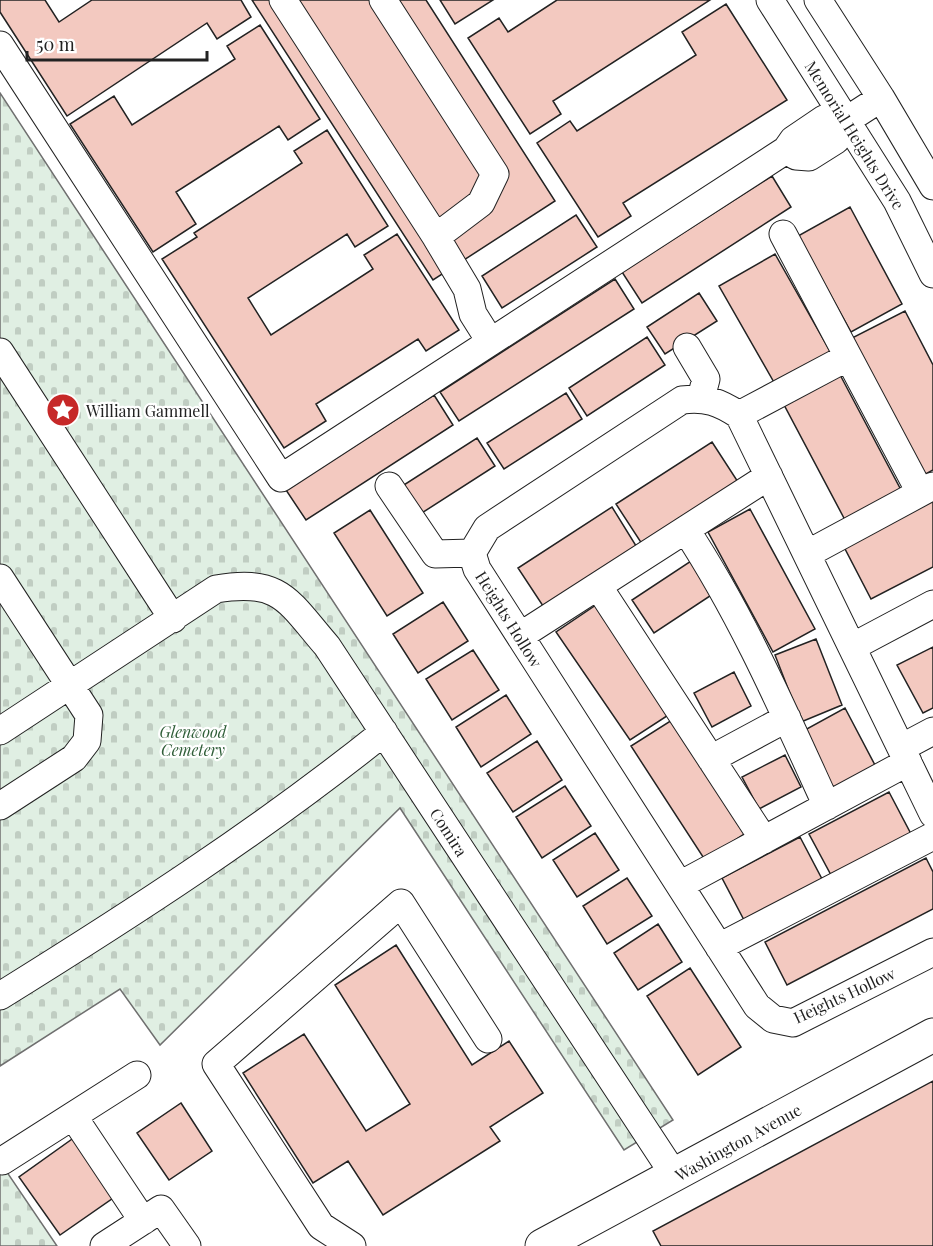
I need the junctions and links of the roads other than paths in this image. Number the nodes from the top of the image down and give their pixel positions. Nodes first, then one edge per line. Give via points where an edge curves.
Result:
1 (283, 0) edge
2 (383, 0) edge
3 (770, 0) edge
4 (818, 0) edge
5 (0, 45) edge
6 (881, 98) junction
7 (847, 120) junction
8 (933, 186) edge
9 (783, 234) dead end
10 (436, 237) junction
11 (933, 274) edge
12 (490, 341) junction
13 (687, 347) dead end
14 (0, 352) edge
15 (848, 357) junction
16 (701, 398) junction
17 (739, 415) junction
18 (769, 476) junction
19 (389, 486) dead end
20 (927, 489) edge
21 (686, 530) junction
22 (472, 553) junction
23 (807, 554) junction
24 (0, 578) edge
25 (598, 586) junction
26 (933, 604) edge
27 (173, 619) junction
28 (520, 636) junction
29 (852, 647) junction
30 (72, 686) junction
31 (787, 718) junction
32 (0, 731) edge
33 (933, 731) edge
34 (384, 732) junction
35 (904, 755) junction
36 (711, 759) junction
37 (0, 806) edge
38 (827, 806) junction
39 (933, 814) edge
40 (933, 836) edge
41 (764, 840) junction
42 (680, 885) junction
43 (719, 947) junction
44 (933, 952) edge
45 (0, 996) edge
46 (933, 1035) edge
47 (488, 1039) dead end
48 (137, 1075) dead end
49 (73, 1116) junction
50 (2, 1161) dead end
51 (675, 1176) junction
52 (143, 1221) junction
53 (104, 1246) edge
54 (187, 1246) edge
55 (352, 1246) edge
56 (542, 1246) edge

1 - 10 street
2 - 10 street via 495,174 481,203
3 - 7 street, Memorial Heights Drive
4 - 6 street
5 - 12 street via 281,478
6 - 7 street
6 - 8 street
7 - 11 street, Memorial Heights Drive via 897,201
7 - 12 street via 824,119 775,157
9 - 15 street
10 - 12 street via 467,290 473,314
13 - 16 street via 706,379
14 - 27 street
15 - 17 street
15 - 20 street
16 - 17 street via 718,402
16 - 22 street, Heights Hollow via 682,400 487,528
17 - 18 street
18 - 21 street
18 - 23 street
19 - 22 street via 435,554
20 - 23 street
21 - 25 street
21 - 31 street via 715,575
22 - 28 street, Heights Hollow via 477,569
23 - 29 street
24 - 30 street
25 - 28 street
25 - 36 street
26 - 29 street
27 - 30 street, Comira
27 - 34 street, Comira via 216,589 246,584 282,594 327,646
28 - 42 street, Heights Hollow
29 - 35 street
30 - 32 street, Comira
30 - 37 street via 89,715 87,741 74,758
31 - 36 street
31 - 38 street
33 - 35 street
34 - 45 street via 151,902
34 - 51 street, Comira
35 - 38 street
35 - 39 street
36 - 41 street
38 - 41 street
40 - 43 street
41 - 42 street
42 - 43 street, Heights Hollow
43 - 44 street, Heights Hollow via 757,1006 773,1019 793,1023
46 - 51 main road, Washington Avenue
47 - 55 street via 401,903 216,1064 321,1226
48 - 49 street
49 - 50 street
49 - 52 street
51 - 56 main road, Washington Avenue
52 - 53 street
52 - 54 street via 161,1209

